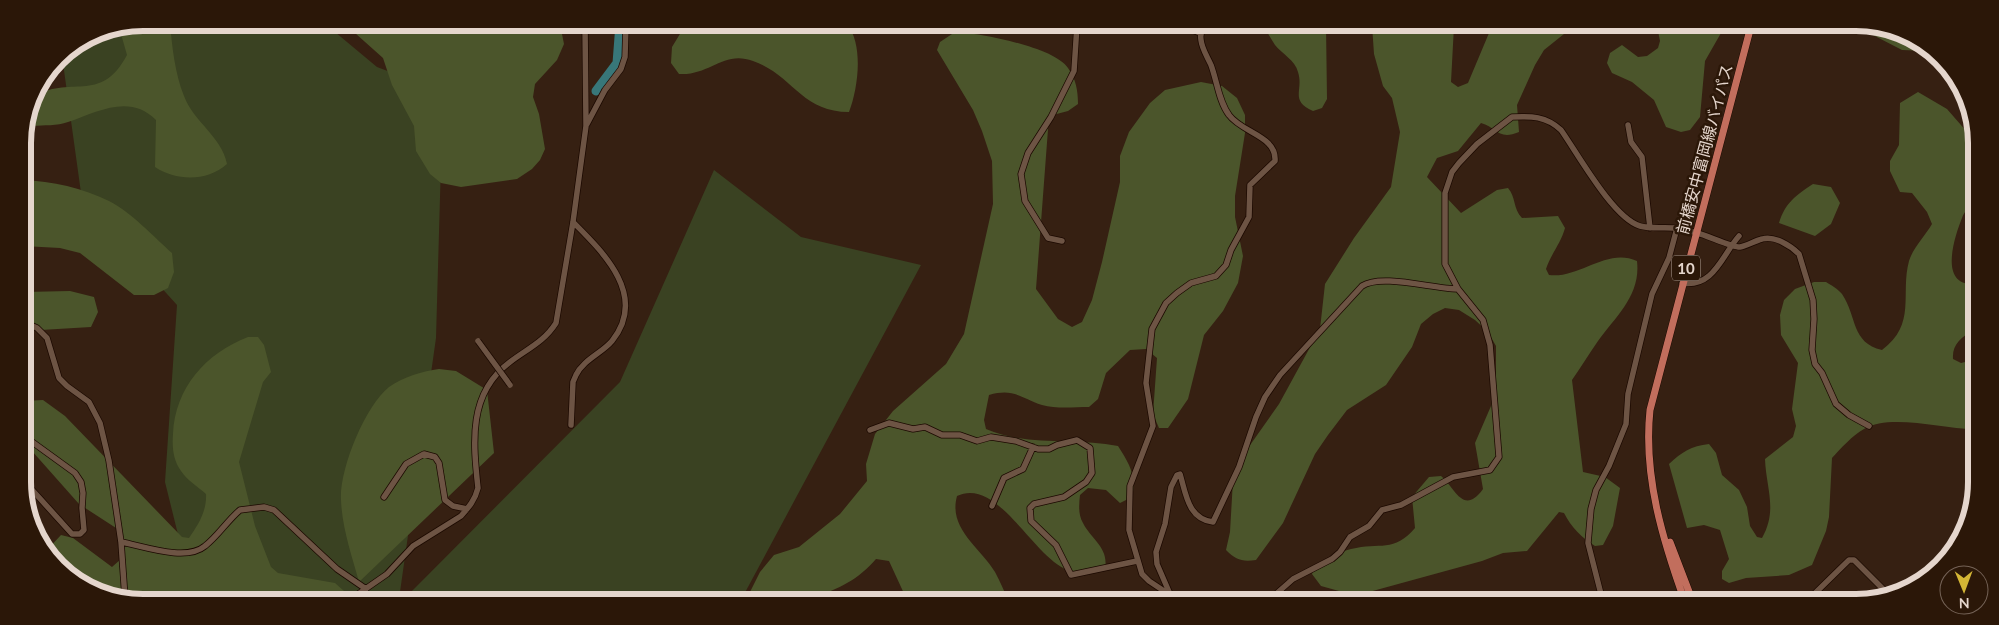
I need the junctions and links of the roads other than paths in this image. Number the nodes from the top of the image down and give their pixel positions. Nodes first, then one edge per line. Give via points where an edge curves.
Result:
1 (585, 31) edge
2 (626, 31) edge
3 (1076, 31) edge
4 (1194, 31) edge
5 (1749, 31) edge
6 (1200, 33) joint
7 (1628, 125) dead end
8 (586, 126) junction
9 (573, 222) junction
10 (1650, 228) junction
11 (1677, 228) junction
12 (1696, 233) junction
13 (1739, 236) dead end
14 (1062, 241) dead end
15 (1730, 246) junction
16 (1682, 283) junction
17 (1458, 289) junction
18 (31, 325) edge
19 (478, 342) dead end
20 (510, 386) dead end
21 (570, 425) dead end
22 (1869, 426) dead end
23 (870, 430) dead end
24 (31, 441) edge
25 (1033, 447) junction
26 (32, 489) edge
27 (384, 497) dead end
28 (992, 506) dead end
29 (467, 509) junction
30 (1658, 513) junction
31 (121, 542) junction
32 (1137, 561) junction
33 (366, 589) junction
34 (1884, 590) edge
35 (125, 592) edge
36 (358, 594) edge
37 (1168, 594) edge
38 (1170, 594) edge
39 (1276, 594) edge
40 (1601, 594) edge
41 (1682, 594) edge
42 (1690, 594) edge
43 (1814, 594) edge

1 - 8 street
2 - 8 street via 621,69 605,90
3 - 14 street via 1074,71 1028,153 1021,174 1025,201 1035,218 1048,238
4 - 6 street
5 - 12 main road, 前橋安中富岡線バイパス / 10
6 - 32 street via 1224,107 1234,120 1274,148 1275,161 1250,185 1249,217 1226,265 1216,276 1191,283 1177,293 1166,303 1152,329 1146,383 1153,426 1130,486 1129,530
7 - 10 street via 1631,142 1642,157
8 - 9 street
9 - 21 street via 616,271 625,297 625,312 612,341 576,374
9 - 29 street via 556,323 547,337 493,377 478,404 474,427 478,488 476,498
10 - 11 street
10 - 17 street via 1625,219 1554,123 1544,118 1512,117 1459,163 1446,189 1445,264
11 - 12 street
11 - 40 street via 1669,258 1652,294 1628,394 1626,424 1596,490 1591,509 1588,543
12 - 15 street via 1714,237
12 - 16 main road, 前橋安中富岡線バイパス / 10
13 - 15 street
15 - 16 street via 1716,272 1696,284
15 - 22 street via 1740,247 1772,238 1799,254 1813,300 1812,350 1815,364 1836,404
16 - 30 main road, 前橋安中富岡線バイパス / 10 via 1648,426 1649,466
17 - 38 street via 1382,280 1369,281 1362,286 1280,375 1265,396 1239,468 1213,522 1204,520 1191,508 1180,474 1177,475 1171,487 1156,552 1157,564
17 - 39 street via 1483,320 1490,346 1499,442 1499,457 1495,465 1484,472 1453,477 1407,502 1382,510 1369,526 1350,537 1332,559 1306,571
18 - 31 street via 47,338 59,378 89,402 100,423
19 - 20 street, bridge
23 - 25 street via 889,423 913,429 925,428 942,435 960,435 977,440 991,437
24 - 26 street via 75,473 81,482 84,530 80,534 72,534
25 - 28 street via 1023,469 1004,478
25 - 32 street via 1049,449 1077,440 1092,452 1092,473 1086,482 1064,497 1034,504 1030,508 1031,521 1056,545 1071,575
27 - 29 street via 406,464 430,454 439,464 445,500 453,506
29 - 33 street via 413,546 387,574
30 - 41 main road, 前橋安中富岡線バイパス / 10
30 - 42 main road, 前橋安中富岡線バイパス / 10
31 - 33 street via 166,552 192,552 206,545 240,510 264,507 280,514 298,535
31 - 35 street
32 - 37 street via 1148,581
33 - 36 street
34 - 43 street via 1854,560 1849,560

